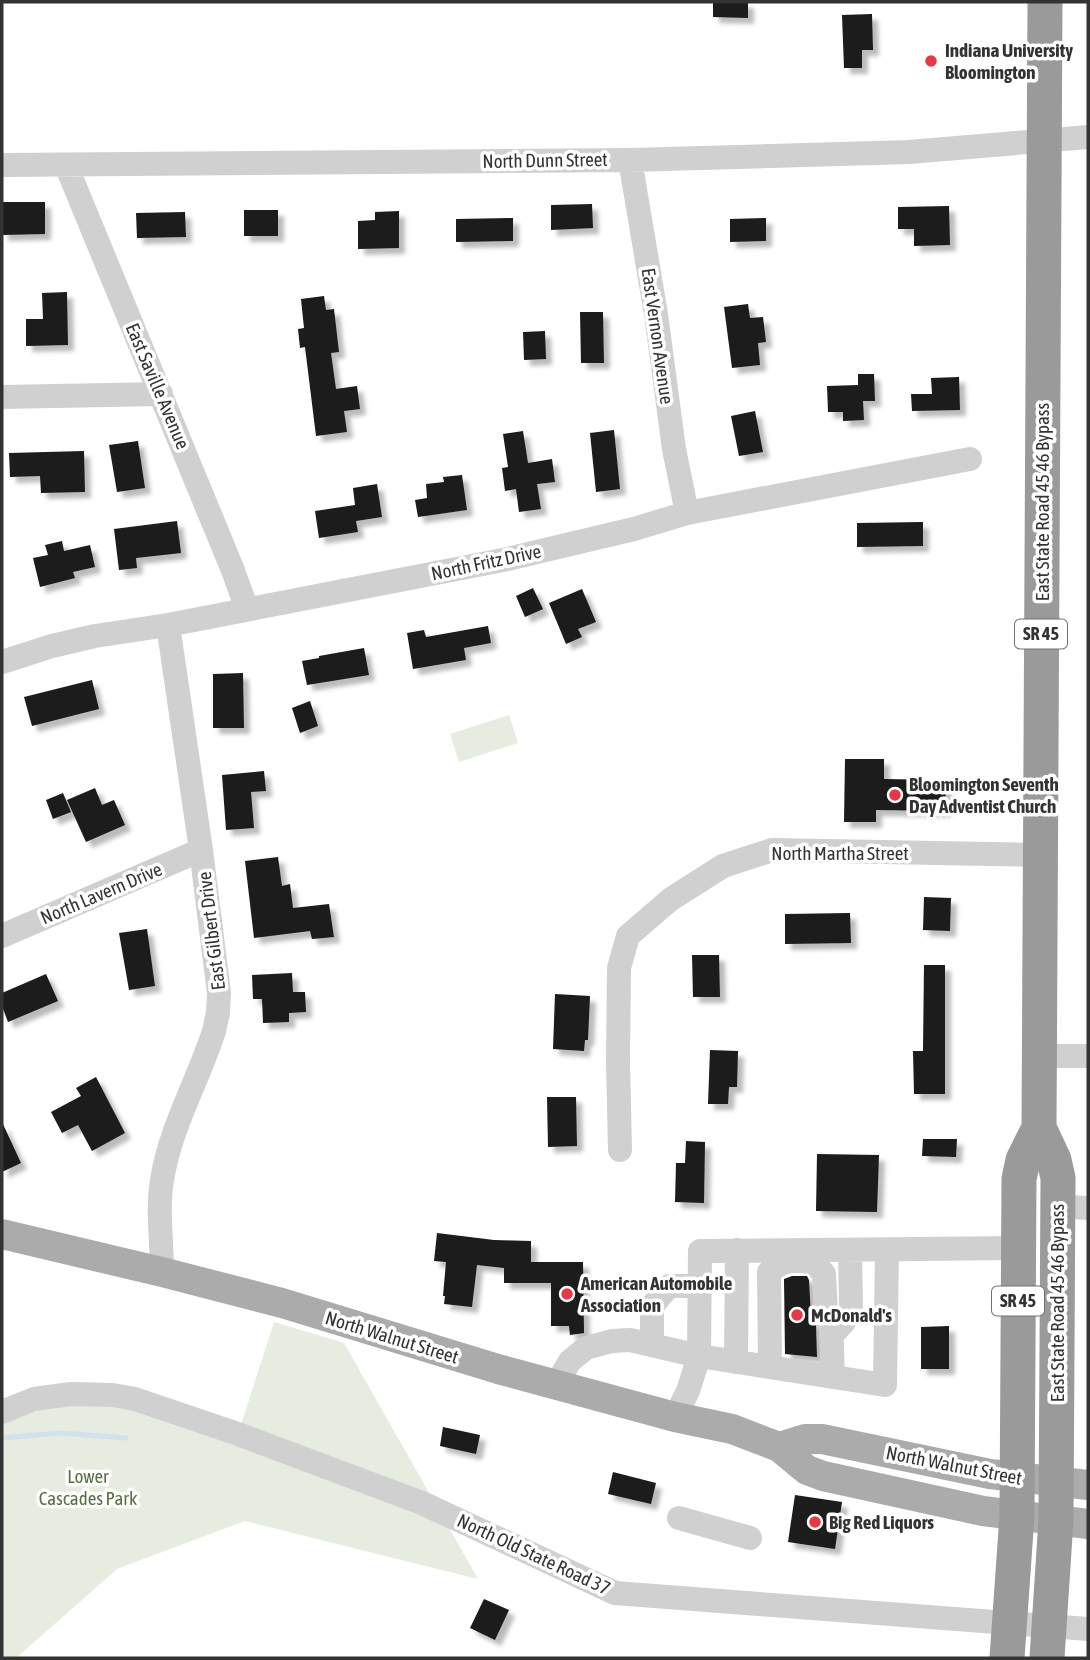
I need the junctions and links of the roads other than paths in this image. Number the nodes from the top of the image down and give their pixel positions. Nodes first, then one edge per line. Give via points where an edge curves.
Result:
1 (1045, 2) edge
2 (1088, 137) edge
3 (1044, 141) junction
4 (630, 160) junction
5 (66, 164) junction
6 (2, 165) edge
7 (161, 394) junction
8 (2, 397) edge
9 (970, 459) dead end
10 (687, 513) junction
11 (247, 609) junction
12 (167, 625) junction
13 (2, 662) edge
14 (201, 850) junction
15 (1040, 855) junction
16 (2, 936) edge
17 (1039, 1056) junction
18 (1088, 1056) edge
19 (1039, 1128) junction
20 (620, 1150) dead end
21 (1073, 1204) edge
22 (2, 1234) edge
23 (1019, 1248) junction
24 (737, 1250) junction
25 (850, 1251) junction
26 (887, 1251) junction
27 (162, 1272) junction
28 (700, 1286) junction
29 (736, 1321) junction
30 (831, 1328) junction
31 (769, 1333) junction
32 (652, 1345) junction
33 (699, 1356) junction
34 (736, 1362) junction
35 (770, 1367) junction
36 (833, 1377) junction
37 (557, 1383) junction
38 (2, 1412) edge
39 (676, 1417) junction
40 (779, 1447) junction
41 (1018, 1478) junction
42 (1072, 1484) edge
43 (1017, 1516) junction
44 (680, 1518) dead end
45 (1072, 1522) edge
46 (750, 1538) dead end
47 (1088, 1629) edge
48 (1009, 1635) edge
49 (1049, 1637) edge

1 - 3 highway, East State Road 45 46 Bypass / SR 45
2 - 3 street, North Dunn Street
3 - 4 street, North Dunn Street via 909,152
3 - 15 highway, East State Road 45 46 Bypass / SR 45
4 - 5 street, North Dunn Street
4 - 10 street, East Vernon Avenue
5 - 6 street, North Dunn Street
5 - 7 street, East Saville Avenue
7 - 8 street
7 - 11 street, East Saville Avenue
9 - 10 street, North Fritz Drive
10 - 11 street, North Fritz Drive via 503,560
11 - 12 street, North Fritz Drive
12 - 13 street, North Fritz Drive via 95,636
12 - 14 street, East Gilbert Drive
14 - 16 street, North Lavern Drive
14 - 27 street, East Gilbert Drive via 218,971 218,1013 164,1166
15 - 17 highway, East State Road 45 46 Bypass / SR 45
15 - 20 street, North Martha Street via 772,850 723,866 671,899 628,936 619,968
17 - 18 street
17 - 19 highway, East State Road 45 46 Bypass / SR 45
19 - 21 highway, East State Road 45 46 Bypass / SR 45
19 - 23 highway, East State Road 45 46 Bypass / SR 45 via 1020,1173
21 - 42 highway, East State Road 45 46 Bypass / SR 45
22 - 27 main road, North Walnut Street
23 - 26 street
23 - 41 highway, East State Road 45 46 Bypass / SR 45
24 - 25 street
24 - 28 street via 700,1251
24 - 29 street
25 - 26 street
25 - 30 street via 851,1308 844,1322
26 - 36 street via 885,1385
27 - 37 main road, North Walnut Street
28 - 32 street via 669,1286 652,1306
28 - 33 street
29 - 31 street
29 - 34 street
30 - 31 street via 824,1274 814,1262 789,1261 769,1272
30 - 36 street
31 - 35 street
32 - 33 street
32 - 37 street via 630,1340 586,1348 570,1360
33 - 34 street
33 - 39 street
34 - 35 street
35 - 36 street
37 - 39 main road, North Walnut Street
38 - 47 street, North Old State Road 37 via 34,1399 71,1394 135,1399 422,1503 615,1593
39 - 40 main road, North Walnut Street via 732,1429
40 - 41 main road, North Walnut Street via 822,1439
40 - 43 main road, North Walnut Street via 807,1470 823,1476
41 - 42 main road, North Walnut Street
41 - 43 highway, SR 45
42 - 45 highway, SR 45
43 - 45 main road, North Walnut Street
43 - 48 highway, SR 45
44 - 46 street
45 - 49 highway, SR 45

